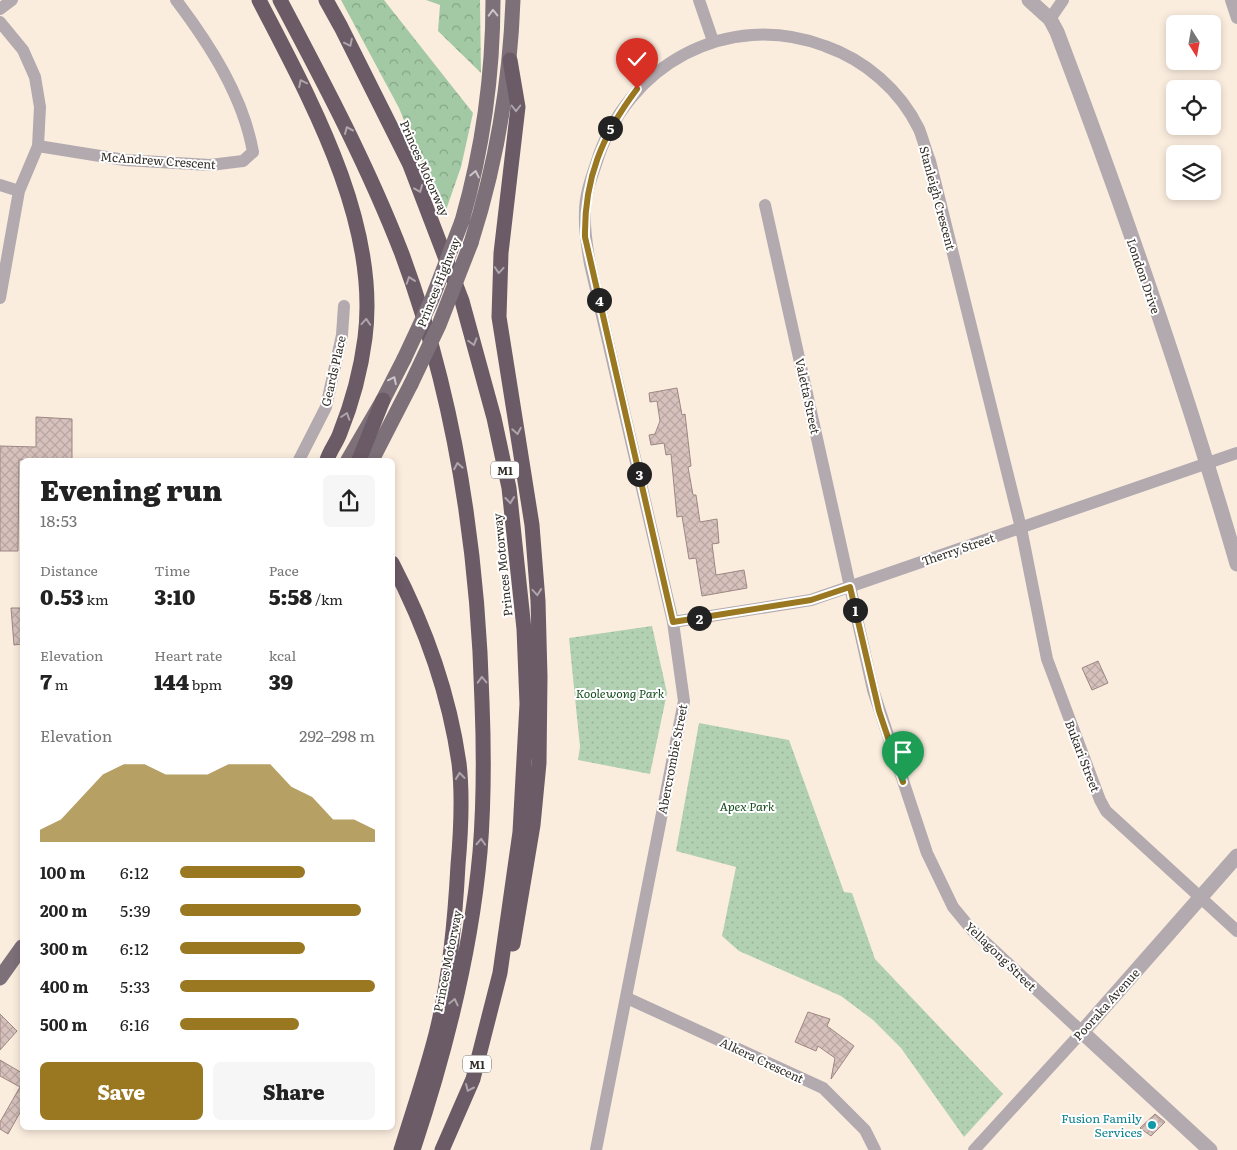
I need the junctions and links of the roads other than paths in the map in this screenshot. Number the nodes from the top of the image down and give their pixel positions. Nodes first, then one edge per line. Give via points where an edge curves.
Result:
1 (12, 0) edge
2 (176, 0) edge
3 (260, 0) edge
4 (280, 0) edge
5 (326, 0) edge
6 (493, 0) edge
7 (513, 0) edge
8 (699, 0) edge
9 (1029, 0) edge
10 (1064, 0) edge
11 (1231, 0) edge
12 (0, 9) edge
13 (1237, 18) edge
14 (1050, 19) junction
15 (0, 22) edge
16 (713, 41) junction
17 (510, 60) junction
18 (38, 146) junction
19 (0, 185) edge
20 (19, 191) junction
21 (765, 205) dead end
22 (0, 298) edge
23 (344, 306) dead end
24 (601, 311) joint
25 (383, 400) junction
26 (1237, 453) edge
27 (301, 458) edge
28 (328, 458) edge
29 (349, 458) edge
30 (360, 458) edge
31 (373, 458) edge
32 (1208, 462) junction
33 (1020, 528) junction
34 (1237, 564) edge
35 (395, 569) edge
36 (395, 580) edge
37 (850, 587) junction
38 (673, 622) junction
39 (427, 642) junction
40 (1237, 856) edge
41 (1200, 898) junction
42 (1237, 931) edge
43 (20, 950) edge
44 (500, 973) junction
45 (0, 978) edge
46 (626, 998) junction
47 (1082, 1032) junction
48 (402, 1150) edge
49 (413, 1150) edge
50 (442, 1150) edge
51 (596, 1150) edge
52 (875, 1150) edge
53 (974, 1150) edge
54 (1210, 1150) edge

1 - 12 street
2 - 18 street, McAndrew Crescent via 226,75 249,129 253,152 243,161 210,165 125,160
28 -> 3 highway via 340,434 359,370 366,329 366,274 359,234 325,132
49 -> 4 highway, Princes Motorway via 441,1058 462,968 480,853 484,761 480,642 468,526 442,386 401,254 340,112
5 -> 44 highway, Princes Motorway / M1 via 410,165 440,239 481,369 509,488 524,629 527,704 520,832
25 -> 6 main road, Princes Highway, bridge via 432,299 462,221 473,182 487,107
7 - 17 main road, Princes Highway
8 - 16 street
9 - 14 street, London Drive
10 - 14 street
11 - 13 street
14 - 32 street, London Drive via 1092,124
15 - 18 street via 23,50 35,77 40,107
16 - 24 street, Stanleigh Crescent via 685,54 637,89 616,116 600,150 589,187 585,237
16 - 33 street, Stanleigh Crescent via 748,35 784,36 814,41 836,50 854,58 877,75 896,94 919,129 930,161
17 - 31 main road, Princes Highway, bridge via 495,149 471,243 439,325
17 -> 44 highway via 518,107 501,253 499,317 532,525 540,636 540,724 535,808 526,876 508,967
18 - 20 street
19 - 20 street
20 - 22 street
21 - 37 street, Valetta Street
23 - 27 street, Geards Place via 342,335 326,407
24 - 38 street, Abercrombie Street
25 - 29 main road, Princes Highway
25 - 30 highway
26 - 32 street, Therry Street
32 - 33 street, Therry Street
32 - 34 street, London Drive
33 - 37 street, Therry Street
33 - 41 street, Bukari Street via 1051,673 1100,800 1106,811
35 - 39 highway via 412,601
36 - 39 highway
37 - 38 street, Therry Street via 811,600
37 - 47 street, Yellagong Street via 879,711 927,853 949,898 972,930
38 - 46 street, Abercrombie Street via 684,701
48 -> 39 highway via 436,1032 451,946 460,843 461,788 455,740 442,682
40 - 41 street, Pooraka Avenue
41 - 42 street, Bukari Street
41 - 47 street, Pooraka Avenue
43 - 45 main road
44 -> 50 highway, Princes Motorway / M1 via 473,1079
46 - 51 street, Abercrombie Street
46 - 52 street, Alkera Crescent via 822,1088 865,1130
47 - 53 street, Pooraka Avenue
47 - 54 street, Yellagong Street

